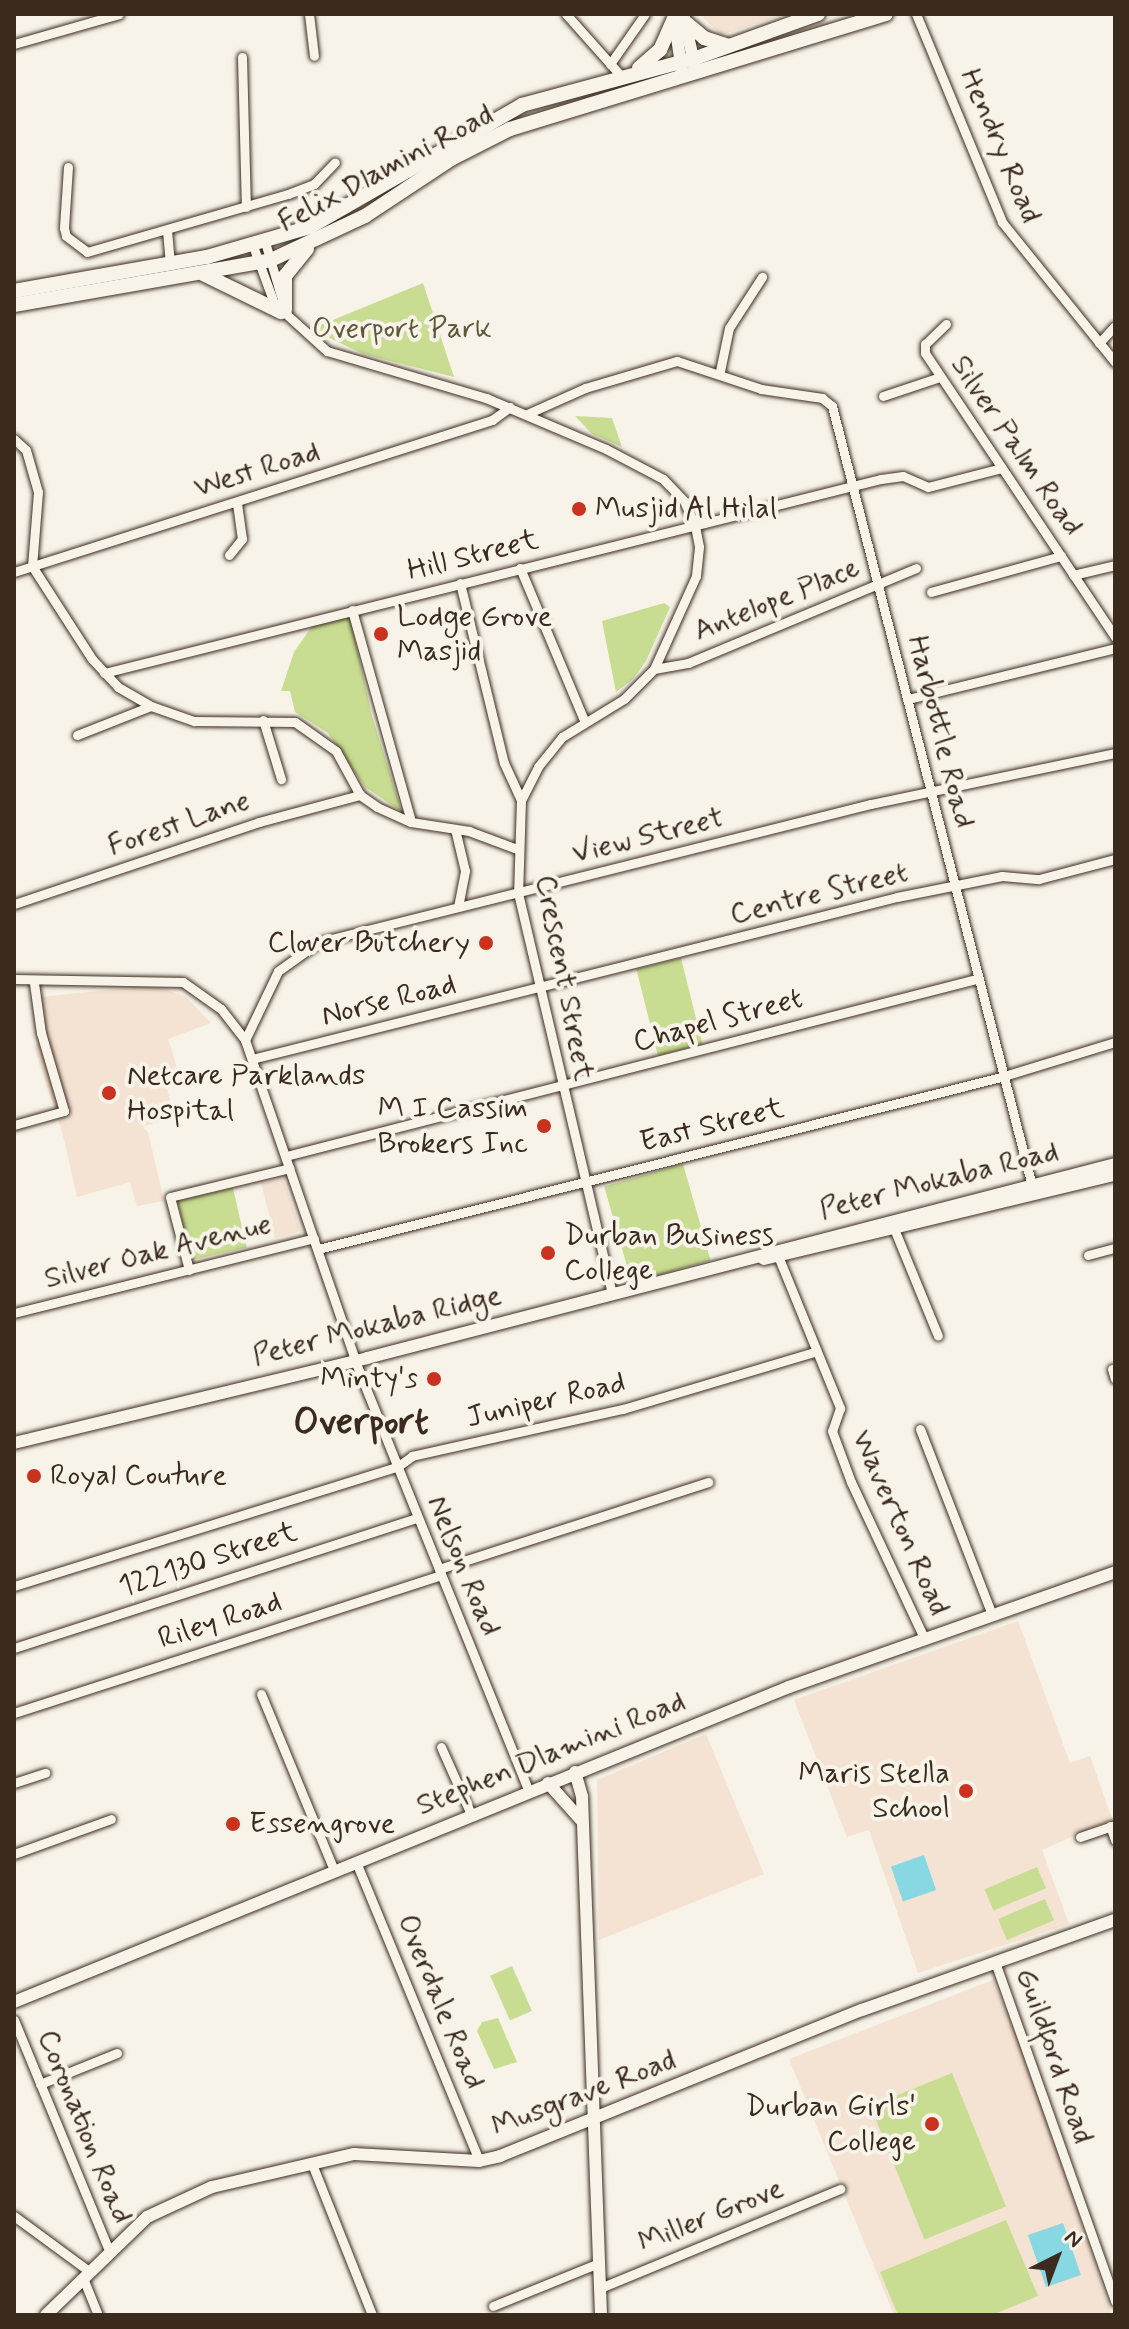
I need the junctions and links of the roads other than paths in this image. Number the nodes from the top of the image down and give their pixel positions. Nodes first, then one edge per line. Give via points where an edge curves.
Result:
1 (119, 14) edge
2 (309, 14) edge
3 (566, 14) edge
4 (645, 14) edge
5 (818, 14) edge
6 (886, 14) edge
7 (916, 14) edge
8 (679, 17) edge
9 (14, 44) edge
10 (729, 46) junction
11 (314, 56) dead end
12 (242, 57) dead end
13 (610, 64) junction
14 (692, 69) junction
15 (624, 75) junction
16 (335, 162) dead end
17 (68, 167) dead end
18 (246, 207) junction
19 (167, 230) junction
20 (259, 244) junction
21 (310, 246) junction
22 (264, 262) junction
23 (170, 263) junction
24 (203, 274) junction
25 (762, 277) dead end
26 (14, 291) edge
27 (14, 305) edge
28 (283, 311) junction
29 (946, 324) dead end
30 (1115, 326) edge
31 (1099, 343) junction
32 (1115, 362) edge
33 (720, 371) junction
34 (940, 377) junction
35 (883, 396) dead end
36 (510, 407) junction
37 (527, 414) junction
38 (14, 439) edge
39 (1002, 468) junction
40 (854, 487) junction
41 (237, 502) junction
42 (695, 526) junction
43 (229, 555) dead end
44 (1061, 556) junction
45 (1115, 565) edge
46 (32, 566) junction
47 (520, 568) junction
48 (916, 568) dead end
49 (14, 572) edge
50 (1073, 575) junction
51 (460, 583) junction
52 (878, 584) junction
53 (931, 592) dead end
54 (352, 610) junction
55 (1115, 637) edge
56 (1115, 648) edge
57 (654, 669) junction
58 (104, 673) junction
59 (908, 699) junction
60 (151, 706) junction
61 (263, 720) junction
62 (584, 720) junction
63 (77, 735) dead end
64 (1115, 753) edge
65 (281, 779) dead end
66 (931, 792) junction
67 (360, 795) junction
68 (521, 800) junction
69 (411, 822) junction
70 (455, 829) junction
71 (517, 849) junction
72 (1115, 859) edge
73 (952, 886) junction
74 (518, 893) junction
75 (14, 904) edge
76 (458, 906) junction
77 (15, 976) edge
78 (976, 979) junction
79 (34, 983) junction
80 (537, 988) junction
81 (245, 1040) junction
82 (1115, 1042) edge
83 (252, 1059) junction
84 (1001, 1077) junction
85 (561, 1087) junction
86 (14, 1125) edge
87 (286, 1156) junction
88 (1115, 1164) edge
89 (290, 1168) junction
90 (1115, 1175) edge
91 (584, 1182) junction
92 (1032, 1186) junction
93 (962, 1208) junction
94 (895, 1231) junction
95 (316, 1244) junction
96 (1115, 1248) edge
97 (777, 1254) junction
98 (1088, 1255) dead end
99 (189, 1270) junction
100 (612, 1293) junction
101 (14, 1313) edge
102 (938, 1336) dead end
103 (817, 1351) junction
104 (355, 1359) junction
105 (920, 1429) dead end
106 (14, 1443) edge
107 (397, 1467) junction
108 (708, 1482) dead end
109 (417, 1518) junction
110 (440, 1572) junction
111 (1115, 1572) edge
112 (14, 1586) edge
113 (992, 1615) junction
114 (924, 1638) junction
115 (14, 1648) edge
116 (261, 1694) dead end
117 (14, 1713) edge
118 (441, 1747) dead end
119 (575, 1772) junction
120 (45, 1773) dead end
121 (14, 1783) edge
122 (548, 1783) junction
123 (529, 1791) junction
124 (471, 1814) junction
125 (111, 1819) dead end
126 (581, 1820) junction
127 (1113, 1826) edge
128 (1080, 1837) dead end
129 (1115, 1840) edge
130 (14, 1854) edge
131 (356, 1862) junction
132 (334, 1870) junction
133 (1115, 1920) edge
134 (995, 1962) junction
135 (14, 2002) edge
136 (14, 2020) edge
137 (117, 2053) dead end
138 (40, 2084) junction
139 (593, 2121) junction
140 (479, 2161) junction
141 (312, 2164) junction
142 (840, 2189) dead end
143 (14, 2216) edge
144 (109, 2251) junction
145 (599, 2263) junction
146 (86, 2274) junction
147 (600, 2288) junction
148 (1115, 2301) edge
149 (493, 2306) dead end
150 (46, 2315) edge
151 (98, 2315) edge
152 (372, 2315) edge
153 (601, 2315) edge

1 - 9 street
2 - 11 street
3 - 13 street
4 - 13 street
5 - 10 main road
6 - 14 main road
7 - 31 street, Hendry Road via 1002,222
8 - 10 main road via 704,38
8 - 14 street
8 - 15 main road via 660,50
10 - 14 main road
12 - 18 street
13 - 15 street
14 - 15 main road, Felix Dlamini Road
14 - 21 main road, Felix Dlamini Road via 510,129
15 - 20 main road, Felix Dlamini Road via 522,105 485,122 310,227
16 - 18 street via 310,186
17 - 19 street via 64,228 83,252
18 - 19 street
19 - 23 street
20 - 22 street, Crescent Street
20 - 23 main road, Felix Dlamini Road
21 - 22 main road, Felix Dlamini Road
21 - 28 main road via 285,276
22 - 24 main road, Felix Dlamini Road
22 - 28 street, Crescent Street
23 - 26 main road, Felix Dlamini Road
24 - 27 main road, Felix Dlamini Road
24 - 28 main road
25 - 33 street via 729,328
28 - 36 street, Crescent Street via 327,351
29 - 34 street, Silver Palm Road via 925,347
30 - 31 street
31 - 32 street, Hendry Road
33 - 37 street via 668,362 552,400
33 - 40 street, Harbottle Road via 761,389 828,402
34 - 35 street
34 - 39 street, Silver Palm Road
36 - 37 street, Crescent Street
36 - 41 street, West Road via 492,420
37 - 42 street, Crescent Street via 663,479 684,501
38 - 46 street via 26,450 38,492
39 - 40 street, Hill Street via 932,486 898,476
39 - 44 street, Silver Palm Road
40 - 42 street, Hill Street
40 - 52 street, Harbottle Road
41 - 43 street via 242,539
41 - 46 street, West Road
42 - 47 street, Hill Street
42 - 57 street, Crescent Street via 696,576
44 - 50 street, Silver Palm Road
44 - 53 street
45 - 50 street
46 - 49 street, West Road
46 - 58 street
47 - 51 street, Hill Street
47 - 62 street
48 - 52 street, Antelope Place
50 - 55 street, Silver Palm Road
51 - 54 street, Hill Street
51 - 68 street via 504,763
52 - 57 street, Antelope Place via 688,663
52 - 59 street, Harbottle Road
54 - 58 street, Hill Street
54 - 69 street
56 - 59 street
57 - 62 street, Crescent Street via 624,699
58 - 60 street
59 - 66 street, Harbottle Road
60 - 61 street via 212,724
60 - 63 street
61 - 65 street
61 - 67 street via 286,719 323,740 336,751
62 - 68 street, Crescent Street via 549,753
64 - 66 street, View Street
66 - 73 street, Harbottle Road
66 - 74 street, View Street
67 - 69 street
67 - 75 street, Forest Lane via 259,822
68 - 71 street, Crescent Street
69 - 70 street
70 - 71 street
70 - 76 street via 465,871
71 - 74 street, Crescent Street
72 - 73 street, Centre Street via 1039,879 1002,876
73 - 78 street, Harbottle Road
73 - 80 street, Centre Street
74 - 76 street, View Street
74 - 80 street, Crescent Street
76 - 81 street, View Street via 307,947 271,981
77 - 79 street, Nelson Road
78 - 84 street, Harbottle Road
78 - 85 street, Chapel Street
79 - 81 street, Nelson Road via 143,978 183,982 221,1009
79 - 86 street via 41,1033 64,1111
80 - 83 street, Norse Road
80 - 85 street, Crescent Street
81 - 83 street, Nelson Road
82 - 84 street, East Street
83 - 87 street, Nelson Road
84 - 91 street, East Street
84 - 92 street, Harbottle Road
85 - 87 street, Chapel Street
85 - 91 street, Crescent Street
87 - 89 street, Nelson Road
88 - 92 street, Peter Mokaba Road
89 - 95 street, Nelson Road
89 - 99 street via 170,1197
90 - 93 street, Peter Mokaba Road
91 - 95 street, East Street
91 - 100 street, Crescent Street
92 - 93 street, Peter Mokaba Road
93 - 94 street, Peter Mokaba Road
93 - 97 street, Peter Mokaba Road
94 - 97 street, Peter Mokaba Road
94 - 102 street
95 - 99 street, Silver Oak Avenue
95 - 104 street, Nelson Road
96 - 98 street
97 - 100 street, Peter Mokaba Ridge
97 - 103 street, Waverton Road
99 - 101 street, Silver Oak Avenue
100 - 104 street, Peter Mokaba Ridge
103 - 107 street, Juniper Road via 623,1409 412,1456
103 - 114 street, Waverton Road via 840,1408 832,1431
104 - 106 street, Peter Mokaba Ridge
104 - 107 street, Nelson Road
105 - 113 street
107 - 109 street, Nelson Road
107 - 112 street, Juniper Road
108 - 110 street, Riley Road
109 - 110 street, Nelson Road
109 - 115 street, 122130 Street
110 - 117 street, Riley Road
110 - 123 street, Nelson Road
111 - 113 street, Stephen Dlamini Road
113 - 114 street, Stephen Dlamini Road
114 - 119 street, Stephen Dlamini Road
116 - 132 street
118 - 124 street
119 - 122 street, Stephen Dlamini Road
119 - 126 street
120 - 121 street
122 - 123 street, Stephen Dlamini Road
122 - 126 street
123 - 124 street, Stephen Dlamini Road
124 - 131 street, Stephen Dlamini Road
125 - 130 street
126 - 139 street
127 - 128 street
127 - 129 street
131 - 132 street, Stephen Dlamini Road
131 - 140 street, Overdale Road
132 - 135 street, Stephen Dlamini Road
133 - 134 street, Musgrave Road
134 - 139 street, Musgrave Road
134 - 148 street, Guildford Road
136 - 138 street, Coronation Road
137 - 138 street
138 - 144 street, Coronation Road
139 - 140 street, Musgrave Road
139 - 145 street
140 - 141 street, Musgrave Road via 372,2153
141 - 144 street, Musgrave Road via 212,2187 172,2203 147,2217
141 - 152 street
142 - 147 street, Miller Grove
143 - 146 street
144 - 146 street, Musgrave Road
145 - 147 street
145 - 149 street
146 - 150 street, Musgrave Road
146 - 151 street
147 - 153 street

